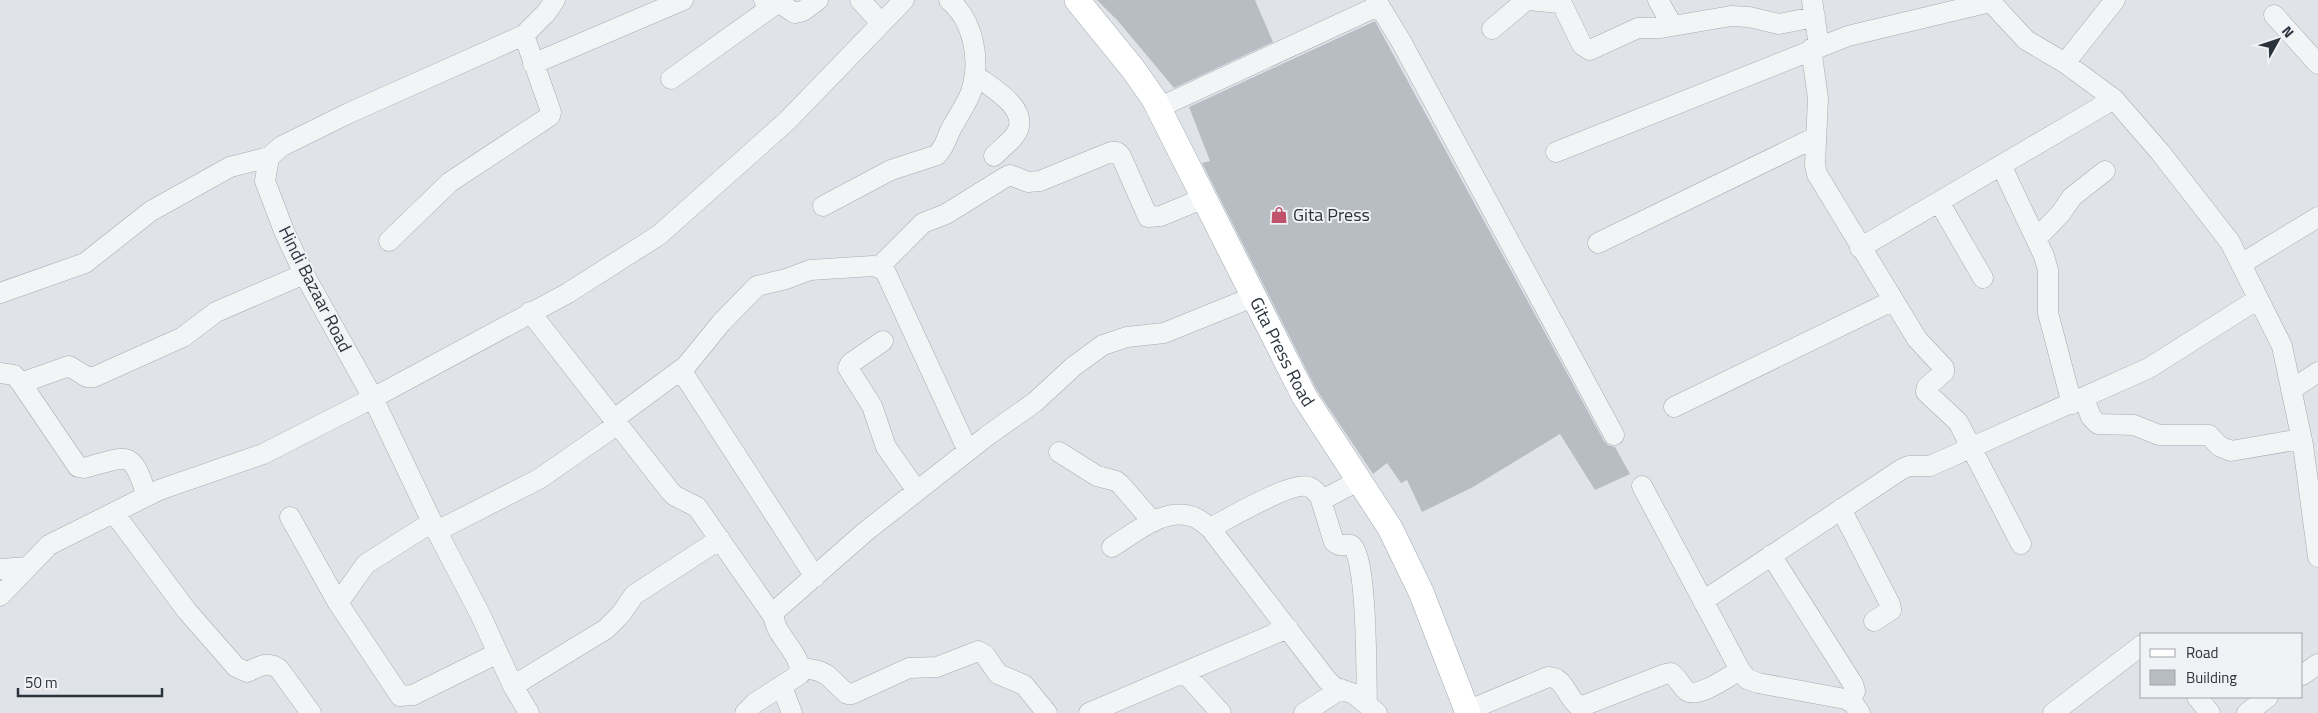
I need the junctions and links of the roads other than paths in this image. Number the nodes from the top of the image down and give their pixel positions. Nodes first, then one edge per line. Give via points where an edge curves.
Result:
1 (555, 0) edge
2 (684, 0) edge
3 (818, 0) edge
4 (860, 0) edge
5 (904, 0) edge
6 (948, 0) edge
7 (1077, 0) edge
8 (1658, 0) edge
9 (2115, 0) edge
10 (1989, 1) edge
11 (769, 3) edge
12 (1377, 3) edge
13 (1716, 8) edge
14 (1813, 9) edge
15 (2274, 15) dead end
16 (881, 24) junction
17 (1672, 26) junction
18 (1492, 29) dead end
19 (524, 35) junction
20 (1815, 48) junction
21 (2065, 63) junction
22 (533, 64) junction
23 (2318, 64) edge
24 (975, 75) junction
25 (671, 79) dead end
26 (2114, 99) junction
27 (1158, 108) junction
28 (1816, 137) junction
29 (1556, 152) dead end
30 (994, 156) dead end
31 (269, 157) junction
32 (2001, 165) junction
33 (2105, 172) dead end
34 (1204, 198) junction
35 (1939, 202) junction
36 (823, 206) dead end
37 (2318, 217) edge
38 (2036, 238) junction
39 (389, 241) dead end
40 (1598, 243) dead end
41 (1860, 248) junction
42 (2241, 264) junction
43 (879, 267) junction
44 (304, 274) junction
45 (1983, 278) dead end
46 (0, 293) edge
47 (1253, 297) junction
48 (2258, 299) junction
49 (1892, 301) junction
50 (530, 312) junction
51 (883, 341) dead end
52 (682, 370) junction
53 (2318, 372) edge
54 (0, 373) edge
55 (21, 383) junction
56 (2291, 390) junction
57 (373, 398) junction
58 (2078, 401) junction
59 (1674, 407) dead end
60 (616, 422) junction
61 (1614, 435) dead end
62 (2307, 444) edge
63 (1972, 447) junction
64 (968, 451) junction
65 (1059, 452) dead end
66 (1358, 481) junction
67 (1642, 486) dead end
68 (917, 491) junction
69 (147, 496) junction
70 (1320, 497) junction
71 (1840, 509) junction
72 (114, 512) junction
73 (290, 517) dead end
74 (1153, 522) junction
75 (434, 526) junction
76 (1210, 528) junction
77 (720, 539) junction
78 (2022, 544) dead end
79 (1112, 547) dead end
80 (1771, 556) junction
81 (2318, 557) edge
82 (28, 567) junction
83 (0, 569) edge
84 (815, 577) junction
85 (0, 596) edge
86 (1703, 601) junction
87 (338, 603) junction
88 (773, 616) junction
89 (1874, 621) dead end
90 (1288, 628) junction
91 (2140, 647) edge
92 (498, 653) junction
93 (2318, 664) edge
94 (800, 667) junction
95 (1740, 670) junction
96 (1184, 672) junction
97 (2303, 674) edge
98 (513, 686) junction
99 (782, 687) junction
100 (1341, 689) junction
101 (2198, 698) edge
102 (2267, 698) edge
103 (1855, 707) edge
104 (1372, 709) edge
105 (1467, 712) edge
106 (311, 713) edge
107 (528, 713) edge
108 (745, 713) edge
109 (792, 713) edge
110 (1048, 713) edge
111 (1089, 713) edge
112 (1221, 713) edge
113 (1304, 713) edge
114 (2053, 713) edge
115 (2210, 713) edge
116 (2247, 713) edge

1 - 19 street
2 - 22 street
3 - 11 street via 796,13 785,5
4 - 16 street
5 - 16 street
6 - 24 street via 962,16 972,38
7 - 27 main road, Gita Press Road via 1133,69
8 - 17 street
9 - 21 street
10 - 20 street via 1848,36
10 - 21 street via 2026,40
11 - 25 street
12 - 27 street
12 - 61 street
13 - 14 street via 1779,24
13 - 17 street
14 - 20 street
15 - 23 street
16 - 50 street via 787,121 659,235 568,293
17 - 18 street via 1638,28 1590,50 1582,44 1563,6 1555,2 1529,0
19 - 22 street
19 - 31 street via 349,113 282,146
20 - 28 street
20 - 29 street
21 - 26 street
22 - 39 street via 550,116 450,182
24 - 30 street via 1011,104 1019,121 1018,130
24 - 36 street via 963,109 937,155 891,170
26 - 32 street
26 - 42 street via 2230,242
27 - 34 main road, Gita Press Road
28 - 40 street
28 - 41 street via 1817,174
31 - 44 street, Hindi Bazaar Road via 265,181
31 - 46 street via 230,166 151,211 85,263
32 - 35 street
32 - 38 street
33 - 38 street via 2072,197
34 - 43 street via 1161,216 1148,217 1121,156 1111,152 1040,181 1028,182 1010,175 946,214 923,223
34 - 47 main road, Gita Press Road
35 - 41 street
35 - 45 street
37 - 42 street
38 - 58 street via 2048,270 2048,313
41 - 49 street
42 - 48 street
43 - 52 street via 810,270 756,286
43 - 64 street via 886,273
44 - 55 street via 216,312 183,337 94,377 87,377 68,366
44 - 57 street, Hindi Bazaar Road
47 - 64 street via 1164,333 1126,337 1103,344 1035,402
47 - 66 main road, Gita Press Road via 1304,396
48 - 56 street via 2282,346
48 - 58 street via 2171,356
49 - 59 street
49 - 63 street via 1917,339 1944,368 1926,392 1958,422
50 - 57 street
50 - 60 street
51 - 68 street via 851,362 848,368 872,406 886,447
52 - 60 street
52 - 84 street
53 - 56 street
54 - 55 street via 14,375
55 - 69 street via 78,467 128,459 137,467
56 - 62 street
57 - 69 street via 263,454
57 - 75 street, Hindi Bazaar Road
58 - 62 street via 2098,424 2134,425 2159,435 2208,435 2224,450
58 - 63 street
60 - 75 street via 539,479
60 - 77 street via 670,491 697,507
62 - 81 street
63 - 71 street via 1930,466 1902,469
63 - 78 street
64 - 68 street
65 - 74 street via 1097,476 1116,481
66 - 70 street via 1328,498
66 - 105 main road, Gita Press Road via 1390,528 1421,592
67 - 86 street
68 - 84 street
69 - 72 street
70 - 76 street via 1306,486 1284,490
70 - 104 street via 1334,542 1351,545 1356,550 1363,580
71 - 80 street
71 - 89 street via 1890,604 1891,610
72 - 82 street via 49,546
72 - 106 street via 187,611 236,667 247,672 268,663 273,665
73 - 87 street
74 - 76 street via 1176,514 1194,517
74 - 79 street
75 - 87 street via 366,564
75 - 92 street, Hindi Bazaar Road
76 - 90 street
77 - 88 street
77 - 98 street via 634,595 606,629
80 - 86 street
80 - 103 street via 1853,684
82 - 83 street
82 - 85 street
84 - 88 street
86 - 95 street
87 - 92 street via 400,696 413,695
88 - 94 street
90 - 96 street
90 - 100 street via 1327,680
91 - 114 street
92 - 98 street, Hindi Bazaar Road
93 - 97 street
94 - 99 street via 800,674
94 - 110 street via 827,675 841,690 852,694 909,668 937,667 978,651 985,655 998,674 1024,685
95 - 103 street via 1758,683
95 - 105 street via 1699,693 1685,690 1671,673 1580,707 1574,704 1561,682 1555,677 1548,677
96 - 111 street
96 - 112 street
98 - 107 street, Hindi Bazaar Road
99 - 108 street
99 - 109 street
100 - 104 street via 1354,694
100 - 113 street
101 - 115 street
102 - 116 street

